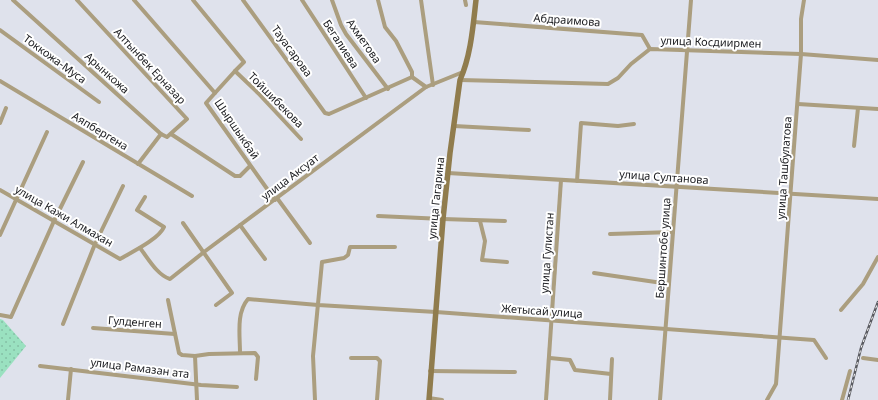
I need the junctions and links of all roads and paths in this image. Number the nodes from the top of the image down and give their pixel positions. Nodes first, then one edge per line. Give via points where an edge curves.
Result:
1 (13, 0) edge
2 (77, 0) edge
3 (134, 0) edge
4 (193, 0) edge
5 (244, 0) edge
6 (302, 0) edge
7 (332, 0) edge
8 (378, 0) edge
9 (421, 0) edge
10 (465, 0) edge
11 (476, 0) edge
12 (692, 0) edge
13 (804, 0) edge
14 (466, 5) dead end
15 (474, 22) junction
16 (0, 30) edge
17 (650, 48) junction
18 (688, 50) junction
19 (801, 54) junction
20 (878, 60) edge
21 (235, 71) junction
22 (463, 72) junction
23 (412, 77) junction
24 (460, 80) junction
25 (0, 81) edge
26 (432, 85) junction
27 (426, 87) junction
28 (388, 89) junction
29 (215, 93) junction
30 (366, 98) junction
31 (99, 102) dead end
32 (798, 104) junction
33 (6, 108) dead end
34 (858, 108) junction
35 (878, 109) edge
36 (0, 123) edge
37 (634, 124) dead end
38 (454, 126) junction
39 (528, 130) dead end
40 (47, 132) dead end
41 (161, 134) junction
42 (171, 134) junction
43 (302, 139) dead end
44 (854, 146) dead end
45 (83, 162) dead end
46 (138, 164) junction
47 (250, 166) junction
48 (448, 173) junction
49 (561, 180) junction
50 (577, 181) junction
51 (123, 186) dead end
52 (676, 187) junction
53 (0, 190) edge
54 (791, 194) junction
55 (192, 196) dead end
56 (145, 197) dead end
57 (16, 199) junction
58 (276, 199) junction
59 (878, 199) edge
60 (378, 216) dead end
61 (443, 220) junction
62 (54, 221) junction
63 (480, 221) junction
64 (505, 221) dead end
65 (182, 223) dead end
66 (240, 225) junction
67 (673, 232) junction
68 (610, 234) dead end
69 (0, 235) edge
70 (310, 243) dead end
71 (95, 244) junction
72 (395, 247) dead end
73 (140, 248) junction
74 (204, 252) junction
75 (878, 257) edge
76 (265, 259) dead end
77 (507, 262) dead end
78 (594, 273) dead end
79 (669, 284) junction
80 (168, 300) dead end
81 (216, 305) dead end
82 (318, 305) junction
83 (841, 310) dead end
84 (436, 312) junction
85 (0, 314) edge
86 (552, 320) junction
87 (63, 324) dead end
88 (93, 328) dead end
89 (666, 330) junction
90 (175, 334) junction
91 (779, 337) junction
92 (240, 353) junction
93 (195, 356) junction
94 (352, 358) dead end
95 (550, 358) junction
96 (826, 358) dead end
97 (863, 358) dead end
98 (612, 359) dead end
99 (878, 360) edge
100 (40, 366) dead end
101 (71, 369) junction
102 (430, 371) junction
103 (850, 371) dead end
104 (515, 372) dead end
105 (612, 374) junction
106 (256, 380) dead end
107 (196, 385) junction
108 (237, 387) dead end
109 (429, 399) edge
110 (68, 400) edge
111 (197, 400) edge
112 (315, 400) edge
113 (377, 400) edge
114 (442, 400) edge
115 (546, 400) edge
116 (610, 400) edge
117 (660, 400) edge
118 (767, 400) edge
119 (842, 400) edge

1 - 41 street, Арынкожа
2 - 42 street, Алтынбек Ерназар via 187,119
3 - 29 street, Шыршыкбай
4 - 21 street, Тойшибекова via 244,62
5 - 30 street, Тауасарова via 325,113 329,114
6 - 30 street, Бегалиева
7 - 28 street, Ахметова via 346,34
8 - 23 street via 385,27 396,41 412,72
9 - 26 street
10 - 14 street
11 - 15 main road, улица Гагарина
12 - 18 street, Бершинтобе улица
13 - 19 street, улица Ташбулатова
15 - 17 street, Абдраимова via 642,34
15 - 22 main road, улица Гагарина
16 - 31 street, Токкожа-Муса
17 - 18 street, улица Косдиирмен
17 - 24 street, улица Косдиирмен via 608,84
18 - 19 street, улица Косдиирмен
18 - 52 street, Бершинтобе улица
19 - 20 street, улица Косдиирмен
19 - 32 street, улица Ташбулатова
21 - 29 street
21 - 43 street, Тойшибекова
22 - 24 main road, улица Гагарина
22 - 26 street, улица Аксуат
23 - 27 street
23 - 28 street
24 - 38 main road, улица Гагарина
25 - 46 street, Аяпбергена
26 - 27 street, улица Аксуат
27 - 58 street, улица Аксуат
28 - 30 street
29 - 47 street, Шыршыкбай via 206,103
32 - 34 street
32 - 54 street, улица Ташбулатова
33 - 36 street
34 - 35 street
34 - 44 street
37 - 50 street via 618,126 581,123
38 - 39 street
38 - 48 main road, улица Гагарина
40 - 57 street
41 - 42 street via 167,137
41 - 46 street
42 - 47 street via 235,176 240,176
45 - 62 street
46 - 55 street, Аяпбергена
47 - 58 street, Шыршыкбай
48 - 49 street, улица Султанова
48 - 61 main road, улица Гагарина
49 - 50 street, улица Султанова
49 - 86 street, улица Гулистан
50 - 52 street, улица Султанова
51 - 71 street
52 - 54 street, улица Султанова
52 - 67 street, Бершинтобе улица
53 - 57 street, улица Кажи Алмахан
54 - 59 street, улица Султанова
54 - 91 street, улица Ташбулатова
56 - 73 street via 137,210 164,229
57 - 62 street, улица Кажи Алмахан
57 - 69 street
58 - 66 street, улица Аксуат
58 - 70 street, Шыршыкбай
60 - 61 street
61 - 63 street
61 - 84 main road, улица Гагарина
62 - 71 street, улица Кажи Алмахан
62 - 85 street via 12,317
63 - 64 street
63 - 77 street via 485,241 482,260
65 - 74 street
66 - 74 street, улица Аксуат
66 - 76 street
67 - 68 street
67 - 79 street, Бершинтобе улица
71 - 73 street, улица Кажи Алмахан via 120,259
71 - 87 street
72 - 82 street via 350,247 348,255 344,258 322,262
73 - 74 street, улица Аксуат via 157,270 165,278 170,279
74 - 81 street via 232,293
75 - 83 street via 863,284
78 - 79 street
79 - 89 street, Бершинтобе улица
80 - 90 street
82 - 84 street, Жетысай улица
82 - 92 street, Жетысай улица via 248,299 243,305 239,327
82 - 112 street via 313,356
84 - 86 street, Жетысай улица
84 - 102 main road, улица Гагарина
86 - 89 street, Жетысай улица
86 - 95 street, улица Гулистан
88 - 90 street, Гулденген
89 - 91 street, Жетысай улица
89 - 117 street, Бершинтобе улица
90 - 93 street via 179,353
91 - 96 street, Жетысай улица via 814,340
91 - 118 street, улица Ташбулатова via 776,384
92 - 93 street
92 - 106 street via 258,355
93 - 107 street
94 - 113 street via 377,358 380,361
95 - 105 street via 570,360 575,370
95 - 115 street, улица Гулистан
97 - 99 street
98 - 105 street
100 - 101 street, улица Рамазан ата
101 - 107 street, улица Рамазан ата
101 - 110 street
102 - 104 street
102 - 109 main road, улица Гагарина
103 - 119 street
105 - 116 street
107 - 108 street, улица Рамазан ата
107 - 111 street
109 - 114 street

